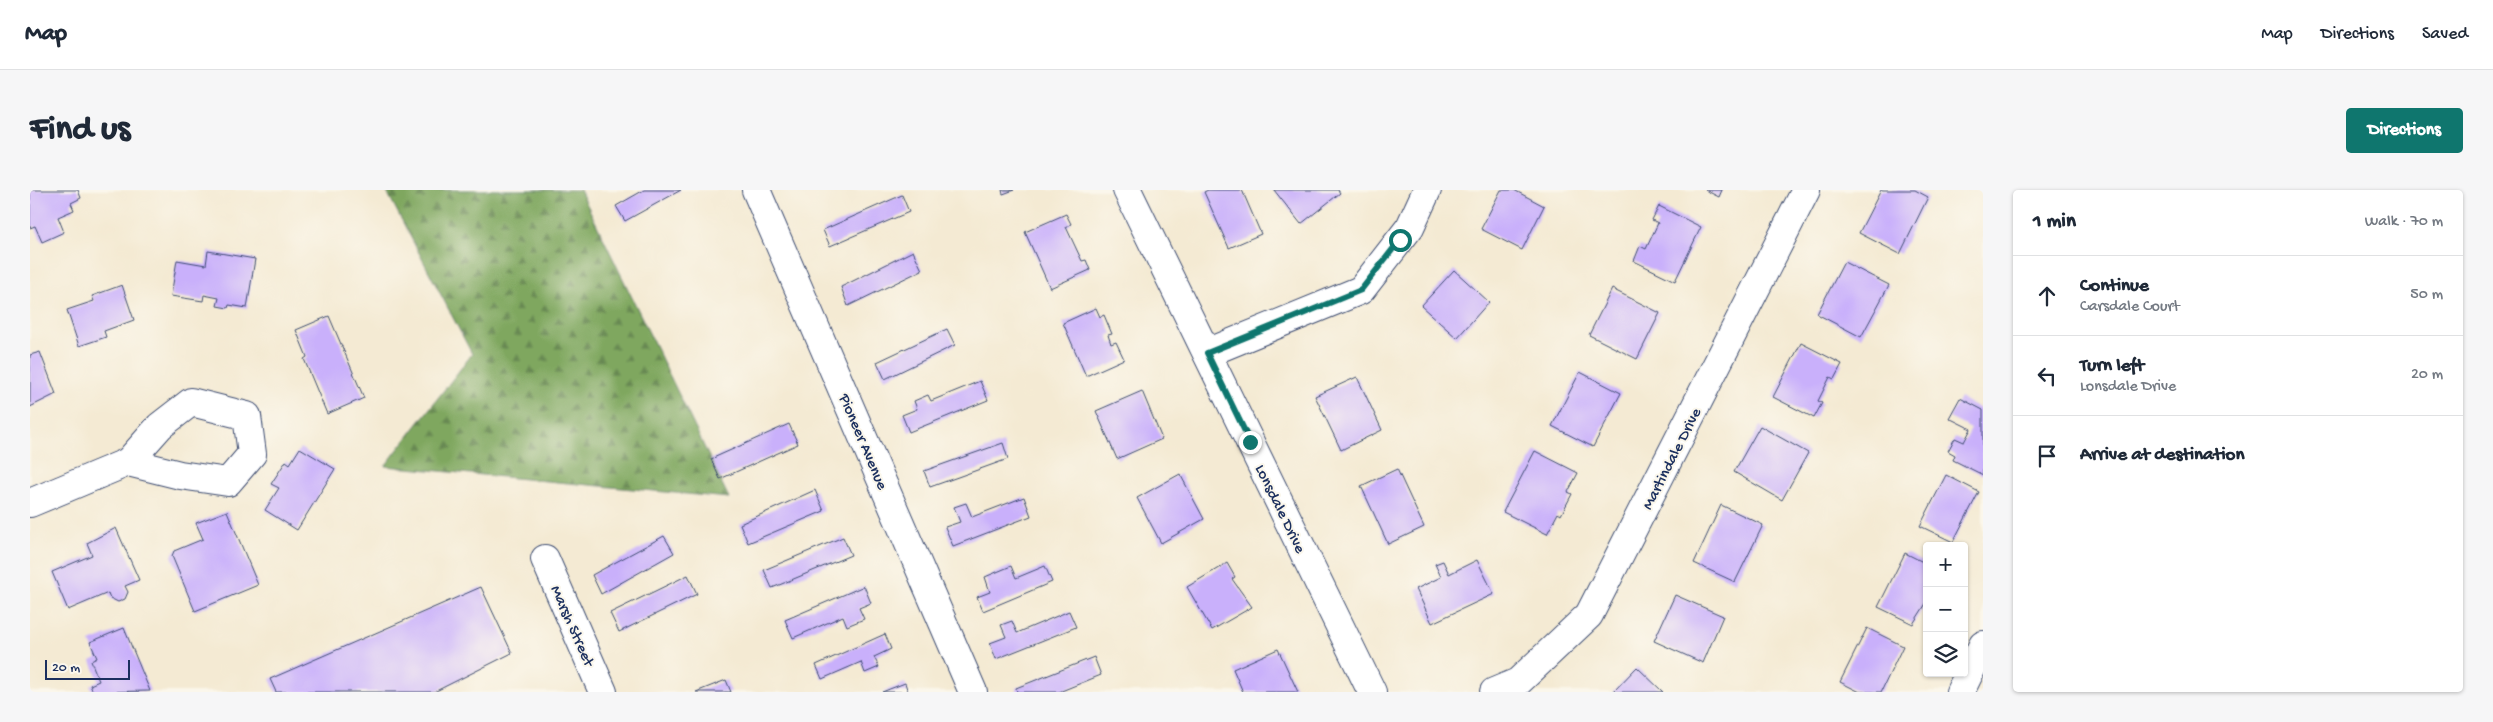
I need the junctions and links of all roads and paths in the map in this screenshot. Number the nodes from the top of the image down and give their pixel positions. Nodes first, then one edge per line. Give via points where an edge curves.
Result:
1 (756, 190) edge
2 (1127, 190) edge
3 (1427, 190) edge
4 (1806, 190) edge
5 (1207, 353) junction
6 (128, 462) dead end
7 (30, 503) edge
8 (545, 559) dead end
9 (1983, 646) edge
10 (603, 692) edge
11 (973, 692) edge
12 (1372, 692) edge
13 (1494, 692) edge
14 (1960, 692) edge

1 - 11 street, Pioneer Avenue
2 - 5 street, Lonsdale Drive
3 - 5 street via 1410,227 1361,290
4 - 13 street, Martindale Drive via 1589,615 1518,682
5 - 12 street, Lonsdale Drive
6 - 7 street
8 - 10 street, Marsh Street
9 - 14 street

